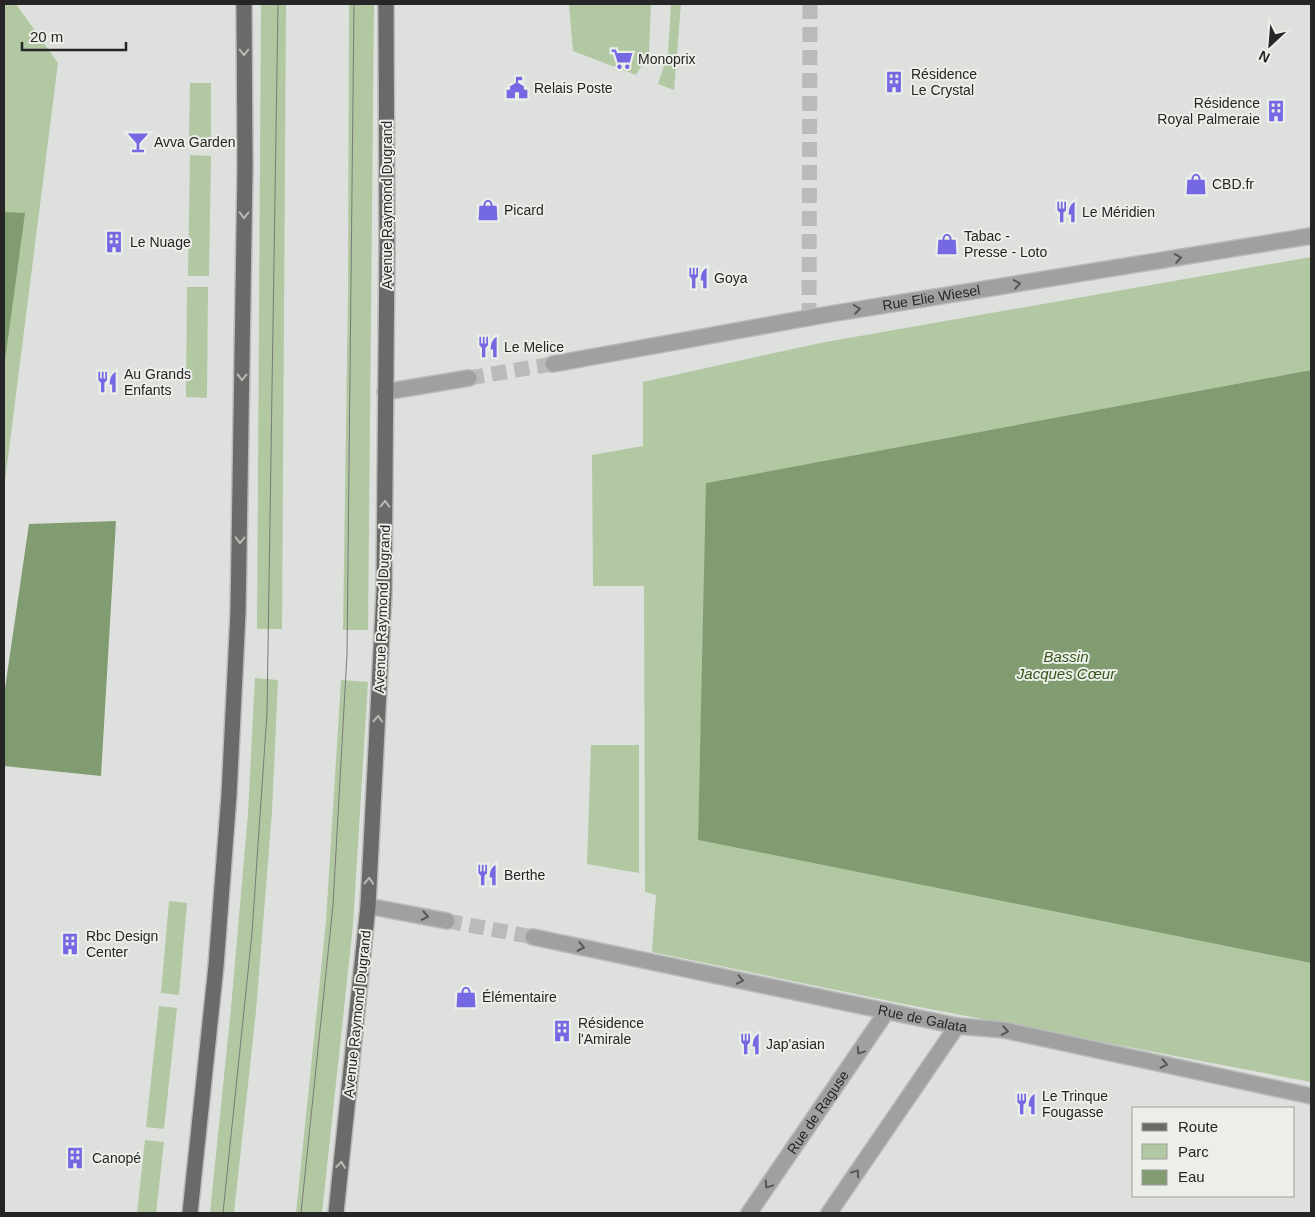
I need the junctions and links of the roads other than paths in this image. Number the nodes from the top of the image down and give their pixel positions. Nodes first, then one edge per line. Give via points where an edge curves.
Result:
1 (244, 4) edge
2 (386, 4) edge
3 (1311, 236) edge
4 (552, 364) tunnel mouth
5 (469, 378) tunnel mouth
6 (385, 392) junction
7 (368, 906) junction
8 (447, 920) tunnel mouth
9 (533, 937) tunnel mouth
10 (887, 1011) junction
11 (957, 1026) junction
12 (1311, 1096) edge
13 (190, 1213) edge
14 (336, 1213) edge
15 (749, 1213) edge
16 (829, 1213) edge

1 -> 13 main road via 245,168 238,612 216,966
2 - 6 main road, Avenue Raymond Dugrand
4 -> 3 street, Rue Elie Wiesel via 809,318
5 - 6 street
7 -> 6 main road, Avenue Raymond Dugrand via 384,592
7 -> 8 street
14 -> 7 main road, Avenue Raymond Dugrand
9 -> 10 street, Rue de Galata
10 - 11 street, Rue de Galata
10 -> 15 street, Rue de Raguse
11 -> 12 street, Rue de Galata via 1004,1030
16 -> 11 street

